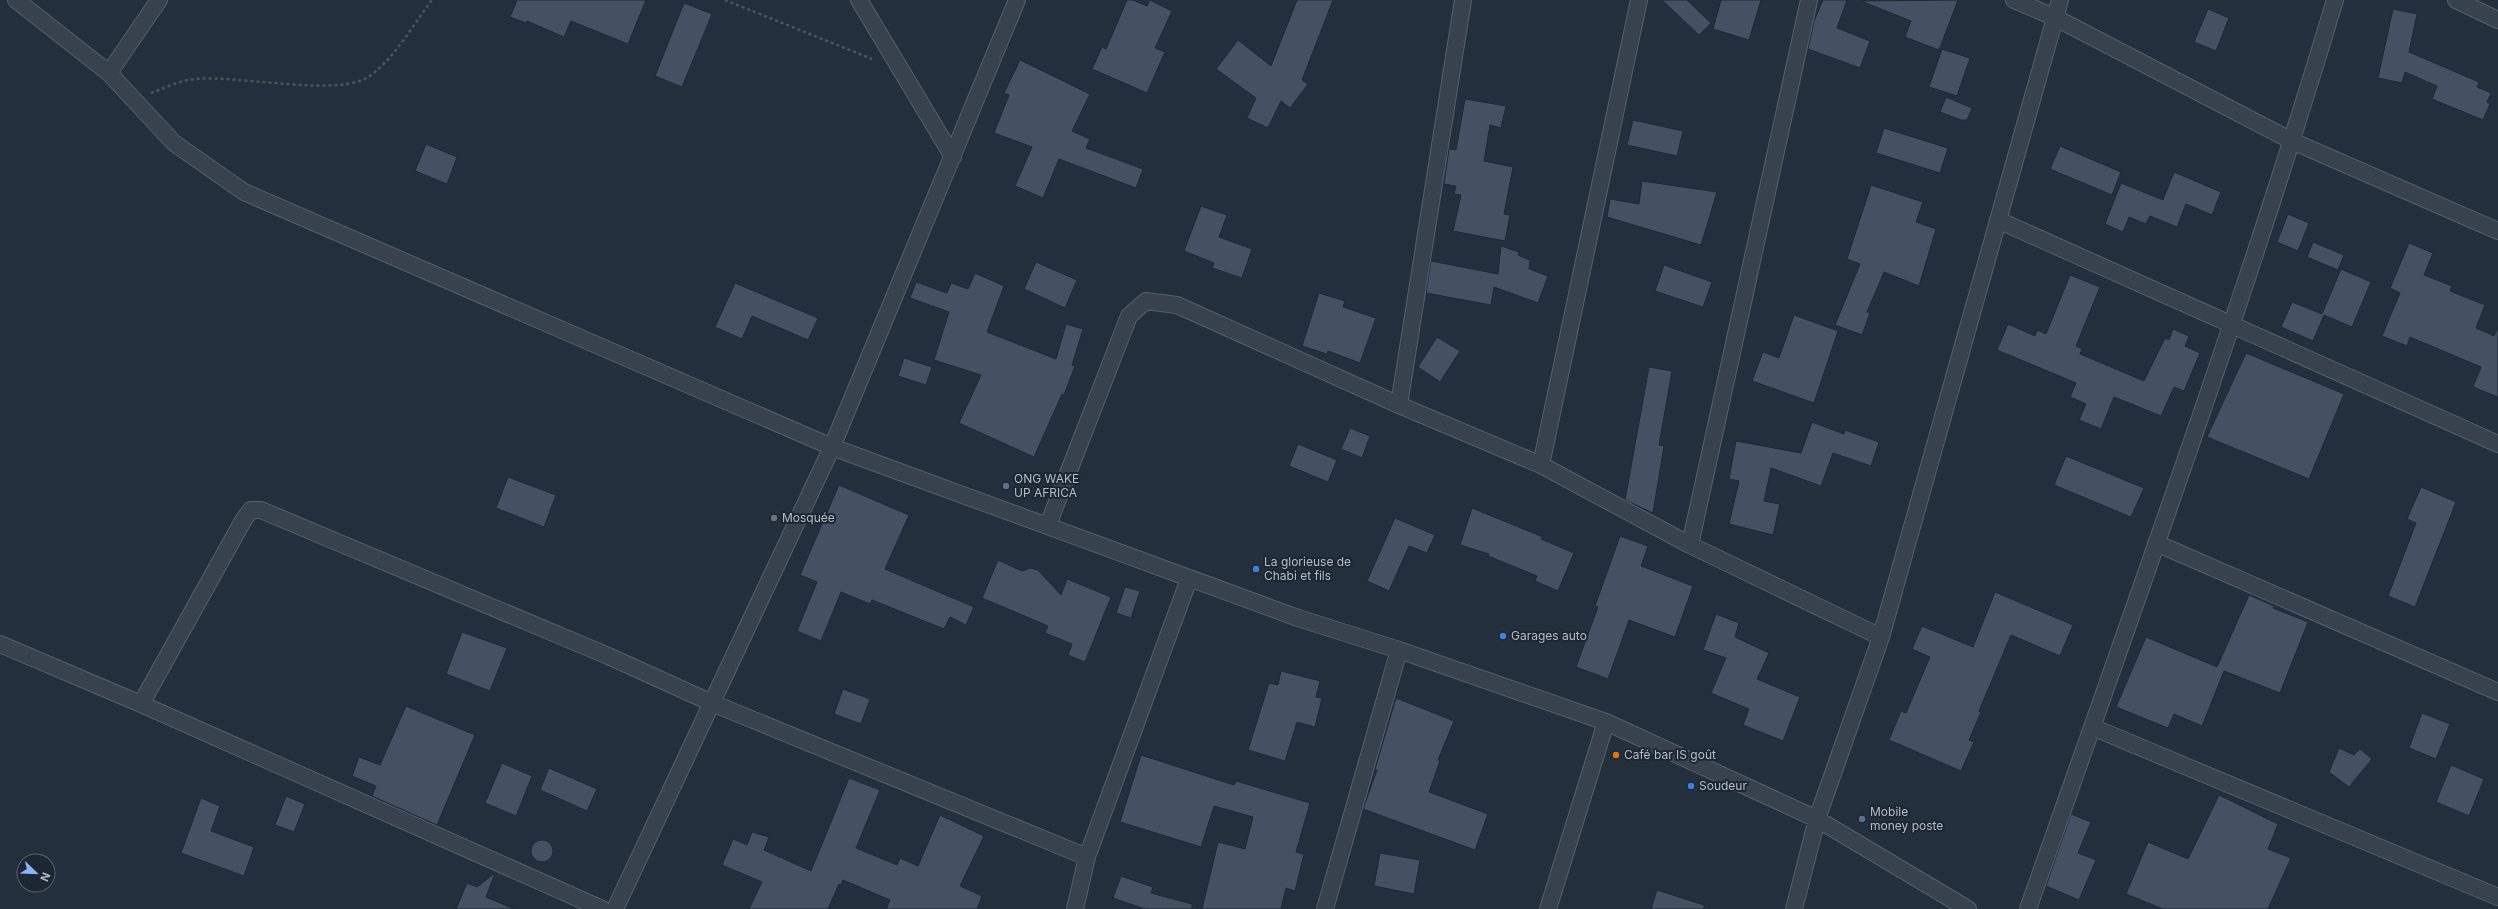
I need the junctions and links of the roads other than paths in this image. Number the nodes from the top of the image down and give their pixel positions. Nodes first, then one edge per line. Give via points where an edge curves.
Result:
1 (16, 0) edge
2 (159, 0) edge
3 (860, 0) edge
4 (1017, 0) edge
5 (1463, 0) edge
6 (1639, 0) edge
7 (1809, 0) edge
8 (2014, 0) edge
9 (2060, 0) edge
10 (2335, 0) edge
11 (2456, 0) edge
12 (2054, 17) junction
13 (2498, 20) edge
14 (109, 73) junction
15 (2292, 141) junction
16 (953, 156) junction
17 (1998, 220) junction
18 (2498, 231) edge
19 (2233, 326) junction
20 (1399, 404) junction
21 (2498, 444) edge
22 (832, 447) junction
23 (1542, 465) junction
24 (1048, 525) junction
25 (2156, 544) junction
26 (1690, 545) junction
27 (1189, 579) junction
28 (1881, 637) junction
29 (0, 644) edge
30 (1399, 650) junction
31 (2498, 692) edge
32 (712, 703) junction
33 (141, 704) junction
34 (1606, 722) junction
35 (2092, 727) junction
36 (1817, 819) junction
37 (1087, 857) junction
38 (2498, 897) edge
39 (602, 909) edge
40 (615, 909) edge
41 (1075, 909) edge
42 (1325, 909) edge
43 (1548, 909) edge
44 (1794, 909) edge
45 (1968, 909) edge
46 (2028, 909) edge

1 - 14 street
2 - 14 street
3 - 16 street
4 - 16 street
5 - 20 street
6 - 23 street
7 - 26 street
8 - 12 street
9 - 12 street
10 - 15 street
11 - 13 street
12 - 15 street
12 - 17 street
14 - 22 street via 174,142 244,192
15 - 18 street
15 - 19 street
16 - 22 street
17 - 19 street
17 - 28 street
19 - 21 street
19 - 25 street
20 - 23 street
20 - 24 street via 1177,305 1146,301 1129,316
22 - 24 street
22 - 32 street
23 - 26 street
24 - 27 street
25 - 31 street
25 - 35 street
26 - 28 street
27 - 30 street via 1298,618
27 - 37 street
28 - 36 street
29 - 33 street
30 - 34 street
30 - 42 street
32 - 33 street via 606,655 261,510 251,510
32 - 37 street
32 - 40 street
33 - 39 street
34 - 36 street
34 - 43 street
35 - 38 street
35 - 46 street
36 - 44 street
36 - 45 street
37 - 41 street

